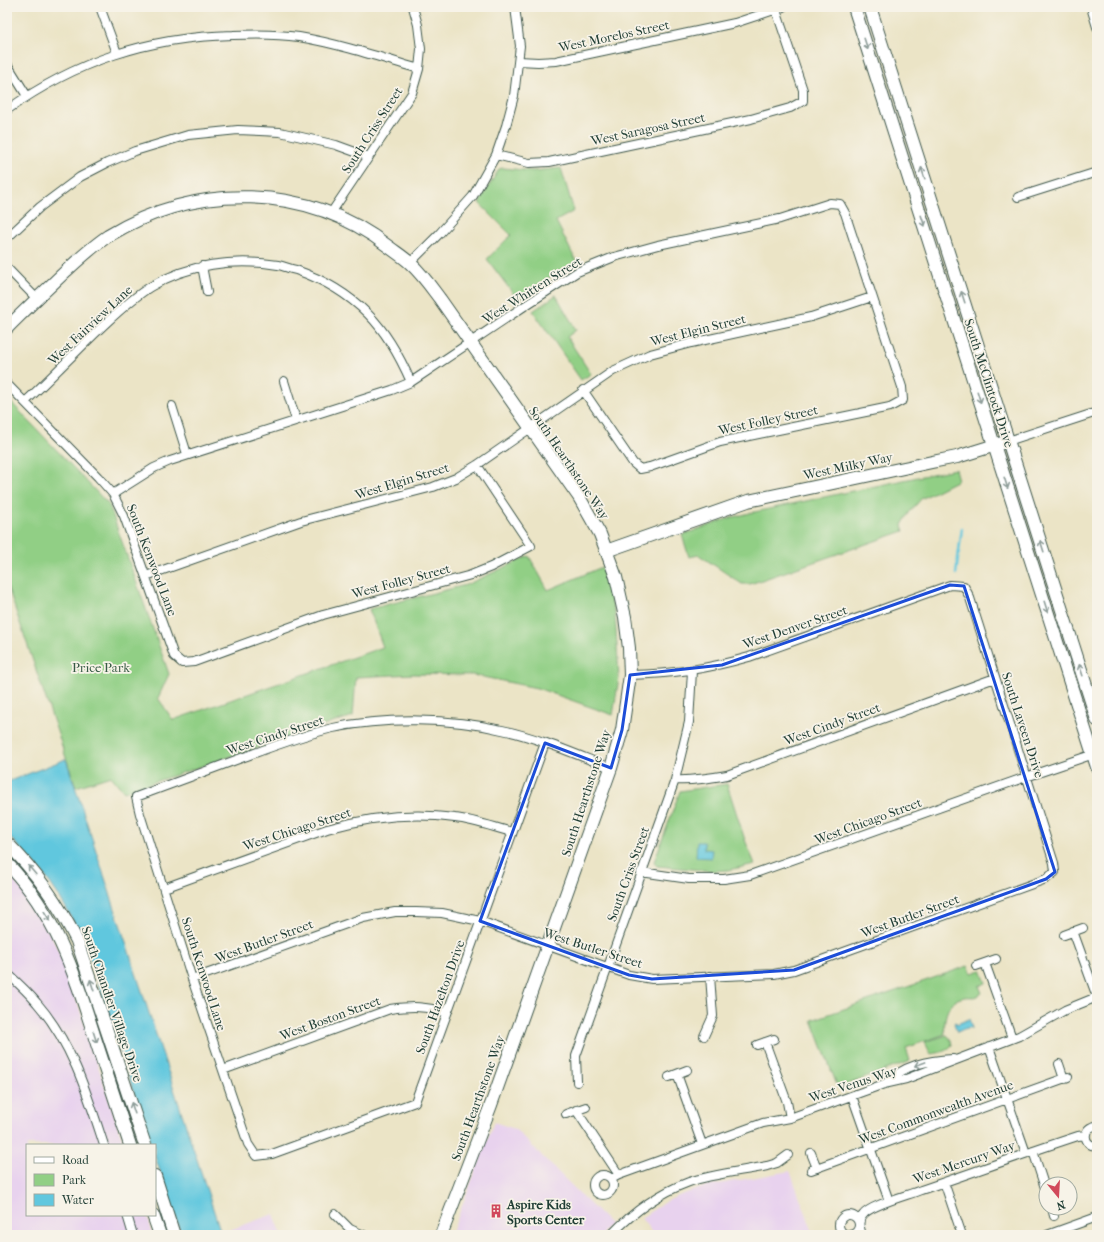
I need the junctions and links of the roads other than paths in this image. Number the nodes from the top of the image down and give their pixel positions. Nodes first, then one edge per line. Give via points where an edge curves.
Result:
1 (100, 7) edge
2 (413, 7) edge
3 (515, 7) edge
4 (854, 7) edge
5 (870, 7) edge
6 (1091, 7) edge
7 (778, 8) edge
8 (1097, 27) edge
9 (117, 53) junction
10 (518, 61) junction
11 (7, 64) edge
12 (419, 69) junction
13 (27, 96) junction
14 (7, 110) edge
15 (496, 155) junction
16 (369, 157) junction
17 (1097, 172) edge
18 (1018, 197) dead end
19 (332, 213) junction
20 (7, 238) edge
21 (410, 263) junction
22 (202, 266) junction
23 (7, 268) edge
24 (207, 292) dead end
25 (872, 297) junction
26 (37, 299) junction
27 (7, 328) edge
28 (471, 343) junction
29 (284, 381) dead end
30 (411, 382) junction
31 (7, 384) edge
32 (583, 390) junction
33 (25, 402) junction
34 (172, 406) dead end
35 (1097, 412) edge
36 (296, 420) junction
37 (530, 428) junction
38 (1008, 441) junction
39 (994, 446) junction
40 (187, 454) junction
41 (477, 465) junction
42 (113, 494) junction
43 (606, 551) junction
44 (146, 576) junction
45 (964, 586) joint
46 (182, 663) joint
47 (692, 670) junction
48 (630, 675) junction
49 (995, 678) junction
50 (1097, 720) edge
51 (545, 743) junction
52 (1095, 754) edge
53 (1097, 767) edge
54 (610, 768) junction
55 (1026, 777) junction
56 (675, 780) junction
57 (136, 797) joint
58 (512, 832) junction
59 (7, 843) edge
60 (7, 863) edge
61 (641, 872) junction
62 (1055, 872) joint
63 (164, 888) junction
64 (480, 921) junction
65 (1083, 928) dead end
66 (1073, 931) junction
67 (1064, 935) dead end
68 (548, 946) junction
69 (996, 959) dead end
70 (985, 963) junction
71 (976, 966) dead end
72 (607, 968) junction
73 (7, 973) edge
74 (710, 976) junction
75 (192, 979) junction
76 (1097, 997) edge
77 (447, 1012) junction
78 (704, 1036) dead end
79 (1012, 1038) junction
80 (774, 1039) dead end
81 (990, 1047) junction
82 (1059, 1064) dead end
83 (223, 1070) junction
84 (687, 1070) dead end
85 (677, 1074) junction
86 (669, 1077) dead end
87 (577, 1082) dead end
88 (852, 1096) junction
89 (1008, 1098) junction
90 (586, 1107) dead end
91 (576, 1110) junction
92 (566, 1114) dead end
93 (790, 1118) junction
94 (1097, 1126) edge
95 (1085, 1135) junction
96 (104, 1144) edge
97 (130, 1144) edge
98 (145, 1144) edge
99 (702, 1144) junction
100 (1097, 1146) edge
101 (870, 1148) junction
102 (1030, 1152) junction
103 (811, 1153) dead end
104 (788, 1155) dead end
105 (256, 1156) joint
106 (1040, 1176) edge
107 (156, 1179) edge
108 (944, 1182) junction
109 (889, 1201) junction
110 (335, 1214) dead end
111 (127, 1216) edge
112 (153, 1216) edge
113 (1097, 1217) edge
114 (133, 1235) edge
115 (160, 1235) edge
116 (174, 1235) edge
117 (364, 1235) edge
118 (441, 1235) edge
119 (611, 1235) edge
120 (862, 1235) edge
121 (962, 1235) edge
122 (1047, 1235) edge

1 - 9 street
2 - 12 street, South Criss Street via 418,24
3 - 10 street via 519,40
4 -> 39 street, South McClintock Drive
38 -> 5 street, South McClintock Drive
6 - 8 street
7 - 10 street, West Morelos Street via 735,22 556,61
7 - 15 street, West Saragosa Street via 803,90 803,101 790,108 751,119 549,162 529,163
9 - 12 street via 166,41 251,34 298,37 346,46
9 - 13 street via 60,77
10 - 15 street via 514,96
11 - 13 street
12 - 16 street, South Criss Street via 412,93
13 - 14 street
15 - 21 street via 473,196
16 - 19 street, South Criss Street
16 - 20 street via 336,145 280,132 238,130 188,135 135,151 80,177 40,207
17 - 18 street
19 - 21 street, South Hearthstone Way via 370,234
19 - 26 street, South Hearthstone Way via 297,203 238,197 214,198 178,206 142,218 107,237 78,260
21 - 28 street, South Hearthstone Way via 440,299
22 - 24 street
22 - 30 street, West Fairview Lane via 231,263 280,265 313,276 346,295 368,314 391,342
22 - 33 street, West Fairview Lane via 150,287 129,302
23 - 26 street
25 - 28 street, West Whitten Street via 846,213 840,204 830,203 780,219 614,257 577,272
25 - 32 street, West Elgin Street via 810,317 650,354 613,371
25 - 32 street, West Folley Street via 902,387 903,400 890,407 720,442 640,469 633,463
26 - 27 street, South Hearthstone Way
28 - 30 street, West Whitten Street
28 - 37 street, South Hearthstone Way
29 - 36 street
30 - 36 street, West Whitten Street
31 - 33 street, South Kenwood Lane
32 - 37 street, West Elgin Street
33 - 42 street, South Kenwood Lane
34 - 40 street
35 - 38 street, West Milky Way
36 - 40 street, West Whitten Street
37 - 41 street, West Elgin Street
37 - 43 street, South Hearthstone Way via 579,497 600,534
38 - 39 street, West Milky Way
50 -> 38 street, South McClintock Drive
39 - 43 street, West Milky Way via 938,461 748,501
39 -> 52 street, South McClintock Drive
40 - 42 street, West Whitten Street via 154,468
41 - 44 street, West Elgin Street via 456,478 433,487 302,521
41 - 46 street, West Folley Street via 531,546 471,575 323,615 194,662
42 - 44 street, South Kenwood Lane
43 - 48 street, South Hearthstone Way via 616,577 625,617
44 - 46 street, South Kenwood Lane via 174,656
45 - 47 street, West Denver Street via 950,585 750,657
45 - 49 street, South Laveen Drive
47 - 48 street, West Denver Street
47 - 56 street, South Criss Street via 688,722
48 - 54 street, South Hearthstone Way via 622,730
49 - 55 street, South Laveen Drive
49 - 56 street, West Cindy Street via 727,774 706,779
51 - 54 street, West Cindy Street
51 - 57 street, West Cindy Street via 482,726 427,721 387,721 347,726 295,739
51 - 58 street, South Hazelton Drive
52 - 53 street, South McClintock Drive
52 - 55 street, West Chicago Street
54 - 68 street, South Hearthstone Way
55 - 61 street, West Chicago Street via 750,875 724,880 689,880
55 - 62 street, South Laveen Drive
56 - 61 street, South Criss Street
57 - 63 street, South Kenwood Lane
58 - 63 street, West Chicago Street via 456,818 381,817 327,829
58 - 64 street, South Hazelton Drive
98 -> 59 street, South Chandler Village Drive via 77,941 45,887
60 -> 97 street, South Chandler Village Drive via 39,902 67,956
61 - 72 street, South Criss Street
62 - 74 street, West Butler Street via 1046,879 794,970 774,974
63 - 75 street, South Kenwood Lane
64 - 68 street, West Butler Street
64 - 75 street, West Butler Street via 442,913 379,914
64 - 77 street, South Hazelton Drive
65 - 66 street
66 - 67 street
66 - 76 street
68 - 72 street, West Butler Street
68 - 118 street, South Hearthstone Way
69 - 70 street
70 - 71 street
70 - 79 street
72 - 74 street, West Butler Street via 652,979
72 - 87 street, South Criss Street via 576,1056
73 - 96 street via 38,1003 67,1048 86,1088
74 - 78 street via 713,1016
75 - 83 street, South Kenwood Lane
76 - 79 street via 1065,1010
77 - 83 street, West Boston Street via 412,1006 390,1009
77 - 105 street, South Hazelton Drive via 415,1102 272,1154
79 - 81 street
80 - 93 street via 761,1044 787,1102
81 - 88 street, West Venus Way via 958,1058 921,1063 891,1077 884,1084
81 - 89 street
82 - 89 street, West Commonwealth Avenue via 1066,1078
83 - 105 street, South Kenwood Lane via 248,1144
84 - 85 street
85 - 86 street
85 - 99 street
88 - 93 street, West Venus Way
88 - 101 street
89 - 101 street, West Commonwealth Avenue
89 - 102 street
90 - 91 street
91 - 92 street
91 - 99 street, West Venus Way via 615,1177
93 - 99 street, West Venus Way via 763,1123
94 - 95 street, West Mercury Way via 1090,1127
95 - 100 street via 1089,1144
95 - 102 street, West Mercury Way
101 - 103 street, West Commonwealth Avenue via 814,1169
101 - 109 street
102 - 106 street
102 - 108 street, West Mercury Way
104 - 119 street via 767,1166 701,1179 674,1188 650,1202
107 - 116 street
108 - 109 street, West Mercury Way
108 - 121 street
109 - 120 street, West Mercury Way via 866,1211 862,1216 859,1223
110 - 117 street via 350,1229
111 - 114 street
112 - 115 street
113 - 122 street

